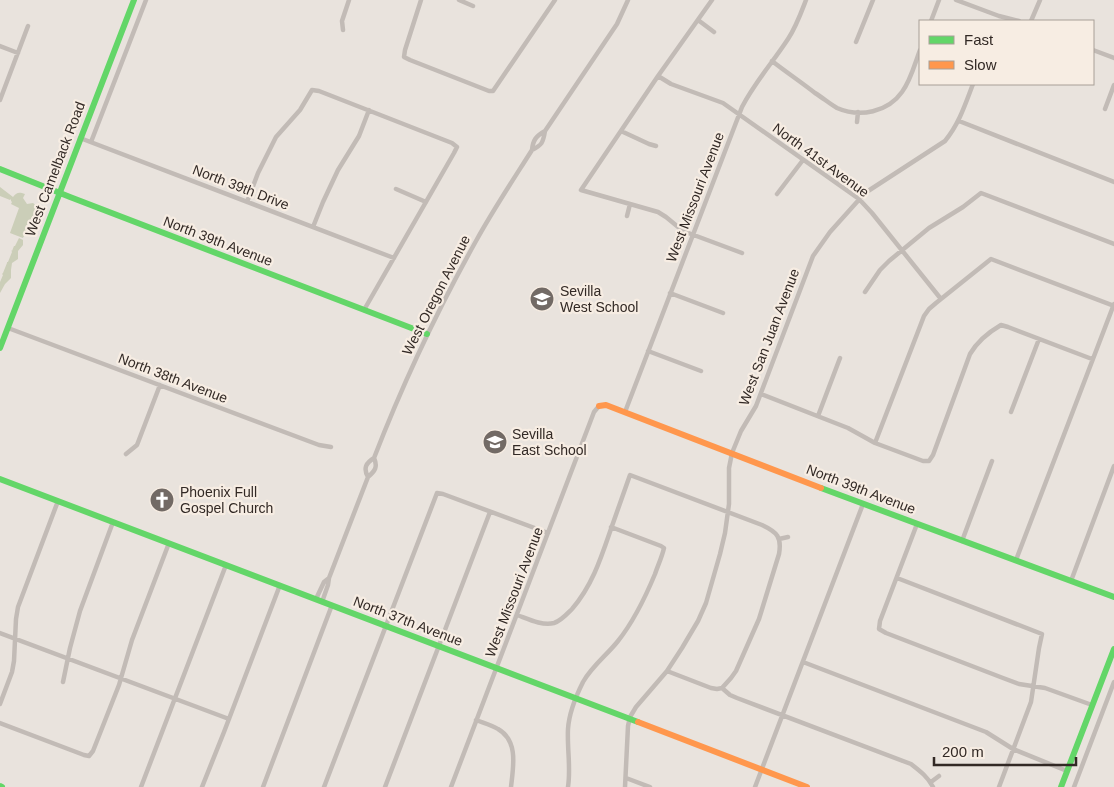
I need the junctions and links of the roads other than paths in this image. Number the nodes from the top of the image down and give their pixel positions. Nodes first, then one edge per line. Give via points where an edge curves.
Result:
1 (134, 0) edge
2 (146, 0) edge
3 (350, 0) edge
4 (421, 0) edge
5 (459, 0) edge
6 (555, 0) edge
7 (628, 0) edge
8 (712, 0) edge
9 (806, 0) edge
10 (873, 0) edge
11 (939, 0) edge
12 (956, 0) edge
13 (1040, 0) edge
14 (473, 6) dead end
15 (998, 19) edge
16 (698, 20) junction
17 (931, 20) edge
18 (1031, 20) edge
19 (28, 26) dead end
20 (343, 30) dead end
21 (714, 32) dead end
22 (856, 42) dead end
23 (0, 46) edge
24 (1094, 50) edge
25 (919, 52) edge
26 (18, 53) junction
27 (1114, 58) edge
28 (772, 62) junction
29 (658, 76) junction
30 (973, 85) edge
31 (1114, 85) edge
32 (0, 100) edge
33 (1105, 109) dead end
34 (369, 110) junction
35 (858, 112) junction
36 (739, 114) junction
37 (958, 121) junction
38 (857, 122) dead end
39 (545, 130) junction
40 (621, 131) junction
41 (80, 138) junction
42 (91, 142) junction
43 (656, 146) dead end
44 (532, 150) junction
45 (803, 160) junction
46 (0, 169) edge
47 (1114, 182) edge
48 (396, 189) dead end
49 (59, 192) junction
50 (778, 194) dead end
51 (859, 199) junction
52 (247, 202) junction
53 (426, 202) junction
54 (630, 204) junction
55 (627, 216) dead end
56 (313, 227) junction
57 (693, 235) junction
58 (1114, 244) edge
59 (902, 250) junction
60 (742, 253) dead end
61 (394, 258) junction
62 (670, 292) junction
63 (865, 292) dead end
64 (941, 299) junction
65 (1114, 305) edge
66 (364, 310) junction
67 (723, 312) dead end
68 (8, 328) junction
69 (428, 334) junction
70 (1039, 339) junction
71 (0, 348) edge
72 (648, 350) junction
73 (840, 358) dead end
74 (1092, 359) junction
75 (701, 371) dead end
76 (160, 385) junction
77 (760, 394) junction
78 (600, 406) joint
79 (625, 412) junction
80 (1010, 412) dead end
81 (818, 416) junction
82 (875, 443) junction
83 (331, 447) dead end
84 (732, 453) junction
85 (126, 454) dead end
86 (374, 458) junction
87 (992, 461) dead end
88 (1114, 466) edge
89 (368, 477) junction
90 (0, 479) edge
91 (58, 501) junction
92 (863, 504) junction
93 (490, 512) junction
94 (728, 512) junction
95 (113, 522) junction
96 (917, 524) junction
97 (611, 527) junction
98 (548, 533) junction
99 (788, 537) dead end
100 (779, 539) junction
101 (962, 541) junction
102 (169, 543) junction
103 (1016, 560) junction
104 (226, 565) junction
105 (897, 578) junction
106 (1071, 581) junction
107 (280, 585) junction
108 (1114, 597) edge
109 (319, 601) junction
110 (332, 605) junction
111 (517, 614) junction
112 (385, 626) junction
113 (0, 633) edge
114 (14, 638) junction
115 (439, 646) junction
116 (1114, 649) edge
117 (68, 658) junction
118 (803, 662) junction
119 (497, 668) junction
120 (667, 671) junction
121 (121, 678) junction
122 (63, 682) dead end
123 (1114, 682) edge
124 (1034, 686) junction
125 (722, 688) junction
126 (577, 697) junction
127 (174, 699) junction
128 (0, 704) edge
129 (1092, 705) junction
130 (783, 715) junction
131 (630, 717) junction
132 (229, 719) junction
133 (476, 720) junction
134 (0, 723) edge
135 (514, 735) dead end
136 (508, 738) junction
137 (1014, 749) junction
138 (762, 769) junction
139 (1067, 771) junction
140 (939, 776) dead end
141 (626, 778) junction
142 (932, 784) edge
143 (141, 787) edge
144 (202, 787) edge
145 (263, 787) edge
146 (324, 787) edge
147 (385, 787) edge
148 (451, 787) edge
149 (510, 787) edge
150 (568, 787) edge
151 (625, 787) edge
152 (650, 787) edge
153 (756, 787) edge
154 (807, 787) edge
155 (999, 787) edge
156 (1061, 787) edge
157 (1074, 787) edge

1 - 41 street, West Camelback Road
2 - 42 street, West Camelback Road
3 - 20 street via 342,21
4 - 6 street via 404,56 493,91
5 - 14 street
7 - 39 street, West Oregon Avenue via 617,24
8 - 16 street
9 - 28 street, West Missouri Avenue via 792,33
10 - 22 street
11 - 17 street
12 - 15 street
13 - 18 street
16 - 21 street
16 - 29 street
19 - 26 street
23 - 26 street
24 - 27 street
25 - 35 street via 897,99 874,112
26 - 32 street
28 - 35 street via 836,107
28 - 36 street, West Missouri Avenue via 748,95
29 - 36 street, North 41st Avenue via 718,101
29 - 40 street
30 - 37 street, West San Juan Avenue
31 - 33 street
34 - 52 street via 312,90 300,110 276,137
34 - 53 street via 457,147
34 - 56 street
35 - 38 street
36 - 45 street, North 41st Avenue
36 - 57 street, West Missouri Avenue
37 - 47 street
37 - 51 street, West San Juan Avenue via 945,141
39 - 44 street, West Oregon Avenue via 533,141
39 - 44 street, West Oregon Avenue via 544,141
40 - 43 street
40 - 54 street via 581,190
41 - 42 street, North 39th Drive
41 - 49 street, West Camelback Road
42 - 52 street, North 39th Drive
44 - 69 street, West Oregon Avenue via 476,240
45 - 50 street
45 - 51 street, North 41st Avenue
46 - 49 street, North 39th Avenue
48 - 53 street
49 - 66 street, North 39th Avenue
49 - 68 street, West Camelback Road
51 - 59 street, North 41st Avenue
51 - 77 street, West San Juan Avenue via 813,256
52 - 56 street, North 39th Drive
53 - 61 street
54 - 55 street
54 - 57 street via 662,214
56 - 61 street, North 39th Drive
57 - 60 street
57 - 62 street, West Missouri Avenue
58 - 59 street via 981,193
59 - 63 street via 880,270
59 - 64 street, North 41st Avenue
61 - 66 street
62 - 67 street
62 - 72 street, West Missouri Avenue
64 - 65 street via 991,258
64 - 82 street via 928,309 920,323
65 - 74 street
66 - 69 street, North 39th Avenue
68 - 71 street, West Camelback Road
68 - 76 street, North 38th Avenue
69 - 86 street, West Oregon Avenue
70 - 74 street
70 - 80 street
70 - 82 street via 1001,325 979,342 970,354 928,461
72 - 75 street
72 - 79 street, West Missouri Avenue
73 - 81 street
74 - 103 street
76 - 83 street, North 38th Avenue
76 - 85 street via 137,445
77 - 81 street
77 - 84 street, West San Juan Avenue
78 - 79 street, North 39th Avenue
78 - 98 street, West Missouri Avenue via 594,412
79 - 84 street, North 39th Avenue
81 - 82 street
84 - 92 street, North 39th Avenue
84 - 94 street, West San Juan Avenue
86 - 89 street, West Oregon Avenue via 376,466
86 - 89 street, West Oregon Avenue via 366,465
87 - 101 street
88 - 106 street
89 - 109 street, West Oregon Avenue
90 - 91 street, North 37th Avenue
91 - 95 street, North 37th Avenue
91 - 114 street via 20,600
92 - 96 street, North 39th Avenue
92 - 118 street
93 - 98 street
93 - 112 street via 437,493
93 - 115 street
94 - 97 street via 630,474
94 - 100 street via 772,530
94 - 120 street, West San Juan Avenue via 706,603
95 - 102 street, North 37th Avenue
95 - 117 street via 80,611
96 - 101 street, North 39th Avenue
96 - 105 street
97 - 111 street via 589,584 566,615 553,626
97 - 126 street via 664,548 648,591 631,623 597,663
98 - 111 street, West Missouri Avenue
99 - 100 street
100 - 125 street via 780,554 760,619 736,671
101 - 103 street, North 39th Avenue
102 - 104 street, North 37th Avenue
102 - 121 street
103 - 106 street, North 39th Avenue
104 - 107 street, North 37th Avenue
104 - 127 street
105 - 124 street via 1042,634
105 - 124 street via 879,629 1003,678
106 - 108 street, North 39th Avenue
107 - 109 street, North 37th Avenue
107 - 132 street
109 - 110 street, North 37th Avenue
110 - 112 street, North 37th Avenue
110 - 145 street
111 - 119 street, West Missouri Avenue
112 - 115 street, North 37th Avenue
112 - 146 street
113 - 114 street
114 - 117 street
114 - 128 street via 13,667
115 - 119 street, North 37th Avenue
115 - 147 street
116 - 129 street
117 - 121 street
117 - 122 street
118 - 130 street
118 - 137 street via 986,732
119 - 126 street, North 37th Avenue
119 - 133 street, West Missouri Avenue
120 - 125 street via 712,688
120 - 131 street, West San Juan Avenue
121 - 127 street
121 - 134 street via 89,756
123 - 157 street
124 - 129 street
124 - 137 street
125 - 130 street via 737,698
126 - 131 street, North 37th Avenue
126 - 150 street via 568,729
127 - 132 street
127 - 143 street
129 - 139 street
130 - 138 street
130 - 142 street via 911,764
131 - 138 street, North 37th Avenue
131 - 141 street
132 - 144 street
133 - 136 street via 496,728
133 - 148 street, West Missouri Avenue
135 - 136 street
136 - 149 street via 514,752
137 - 139 street
137 - 155 street
138 - 153 street
138 - 154 street, North 37th Avenue
139 - 156 street
140 - 142 street
141 - 151 street
141 - 152 street

